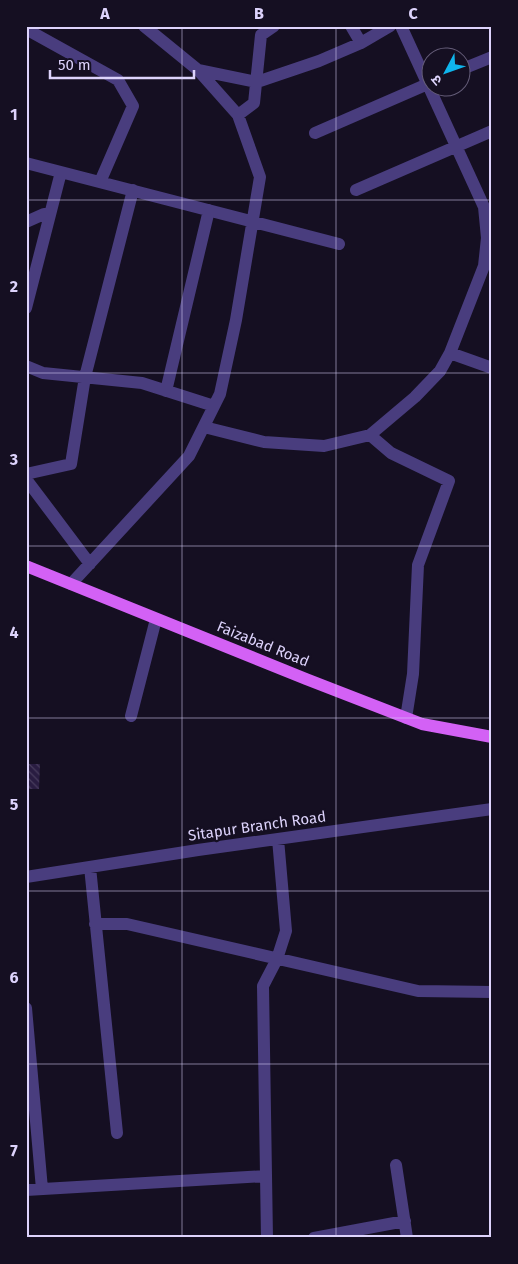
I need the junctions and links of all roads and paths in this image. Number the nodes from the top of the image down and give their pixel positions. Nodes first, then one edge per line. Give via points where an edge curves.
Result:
1 (144, 26) edge
2 (274, 26) edge
3 (351, 26) edge
4 (390, 26) edge
5 (400, 26) edge
6 (26, 29) edge
7 (361, 44) junction
8 (492, 57) edge
9 (420, 66) edge
10 (470, 66) edge
11 (198, 70) junction
12 (256, 82) junction
13 (420, 88) edge
14 (435, 98) edge
15 (238, 115) junction
16 (492, 130) edge
17 (315, 133) dead end
18 (456, 146) junction
19 (26, 163) edge
20 (61, 172) junction
21 (100, 182) junction
22 (133, 190) junction
23 (356, 190) dead end
24 (209, 210) junction
25 (50, 214) junction
26 (252, 221) junction
27 (26, 222) edge
28 (339, 244) dead end
29 (488, 267) edge
30 (26, 308) edge
31 (450, 353) junction
32 (26, 366) edge
33 (492, 368) edge
34 (85, 377) junction
35 (166, 391) junction
36 (214, 406) junction
37 (204, 427) junction
38 (370, 435) junction
39 (26, 474) edge
40 (26, 479) edge
41 (90, 564) junction
42 (26, 566) edge
43 (71, 584) junction
44 (156, 619) junction
45 (131, 716) dead end
46 (406, 718) junction
47 (492, 737) edge
48 (492, 809) edge
49 (278, 839) junction
50 (90, 867) junction
51 (26, 877) edge
52 (95, 924) junction
53 (277, 959) junction
54 (491, 994) edge
55 (26, 1008) edge
56 (117, 1133) dead end
57 (396, 1165) dead end
58 (266, 1176) junction
59 (42, 1189) junction
60 (26, 1190) edge
61 (405, 1221) junction
62 (267, 1238) edge
63 (314, 1238) edge
64 (407, 1238) edge

1 - 11 street
2 - 12 street via 261,35
3 - 7 street
4 - 7 street
5 - 9 street
6 - 21 street via 118,80 133,106
7 - 12 street
8 - 10 street
11 - 12 street
11 - 15 street
12 - 15 street via 254,103
13 - 17 street
14 - 18 street
15 - 26 street via 260,177
16 - 18 street
18 - 23 street
18 - 29 street via 484,206
19 - 20 street
20 - 21 street
20 - 25 street
21 - 22 street
22 - 24 street
22 - 34 street
24 - 26 street
24 - 35 street
25 - 27 street
25 - 30 street
26 - 28 street
26 - 36 street via 236,320 220,394
29 - 31 street
31 - 33 street
31 - 38 street via 440,371 415,397
32 - 34 street via 43,372
34 - 35 street via 142,383
34 - 39 street via 71,464
35 - 36 street
36 - 37 street
37 - 38 street via 264,442 324,446
37 - 41 street via 189,456
38 - 46 street via 391,454 449,481 418,565 413,674
40 - 41 street
41 - 43 street
42 - 43 main road, Faizabad Road
43 - 44 main road, Faizabad Road
44 - 45 street
44 - 46 main road, Faizabad Road
46 - 47 main road, Faizabad Road
48 - 49 street, Sitapur Branch Road
49 - 50 street, Sitapur Branch Road
49 - 53 street via 286,931
50 - 51 street, Sitapur Branch Road
50 - 52 street
52 - 53 street via 126,924
52 - 56 street
53 - 54 street via 418,991
53 - 58 street via 263,986
55 - 59 street
57 - 61 street
58 - 59 street
58 - 62 street
59 - 60 street
61 - 63 street
61 - 64 street

